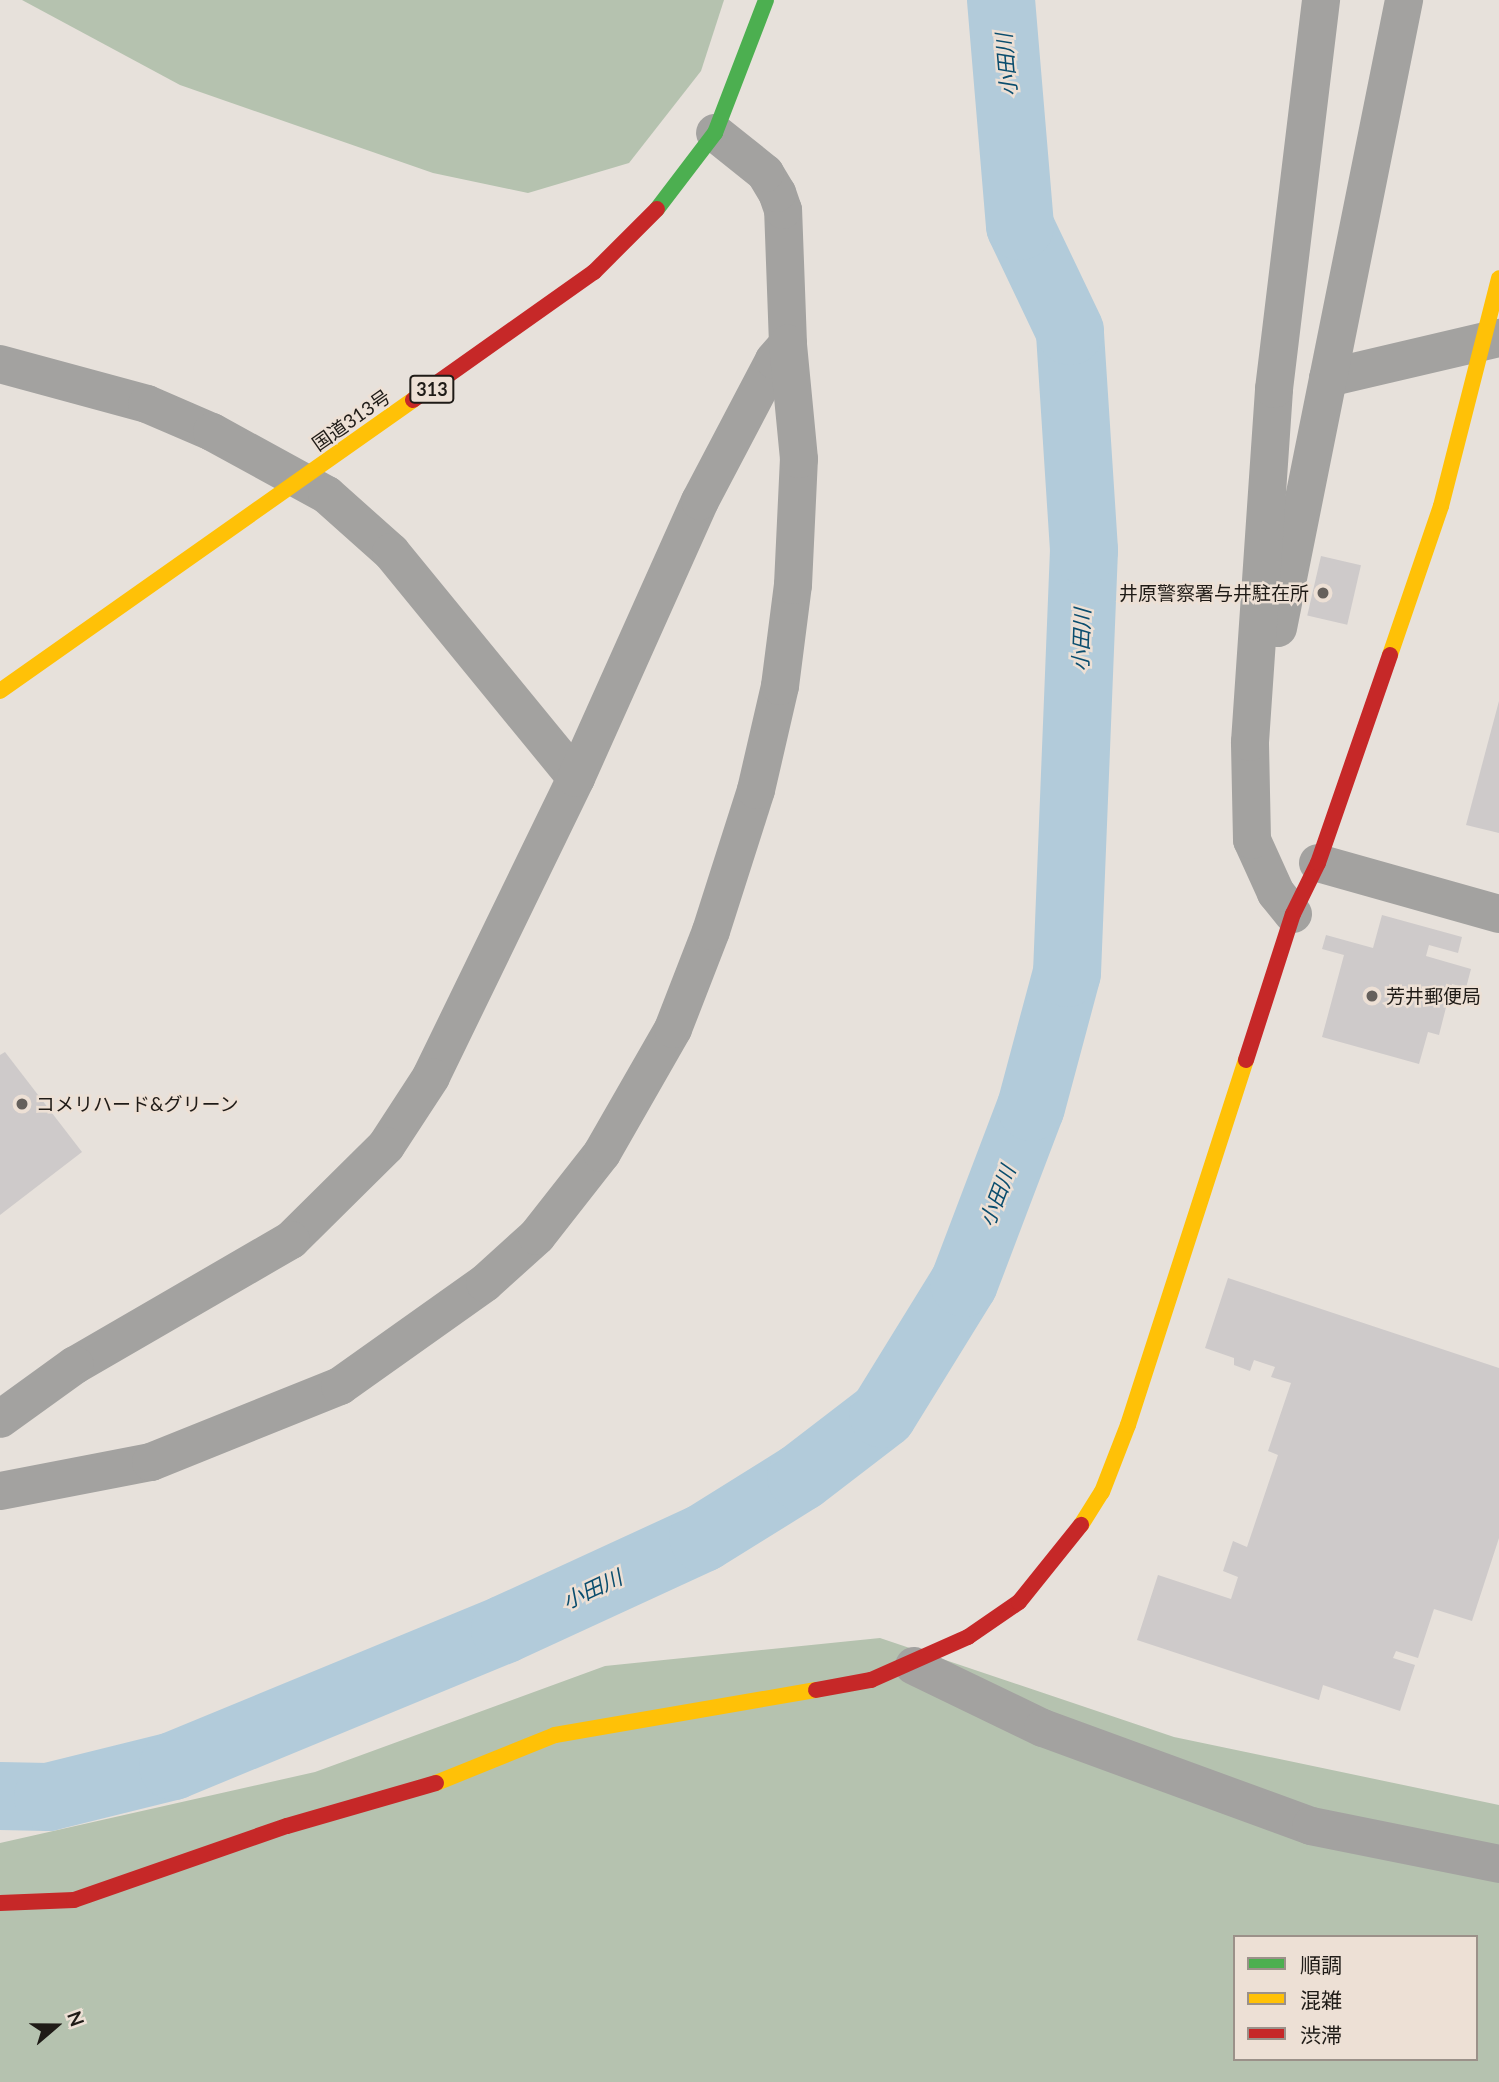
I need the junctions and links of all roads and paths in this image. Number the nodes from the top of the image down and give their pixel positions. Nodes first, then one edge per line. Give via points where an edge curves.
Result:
1 (766, 0) edge
2 (1321, 0) edge
3 (1404, 0) edge
4 (715, 133) junction
5 (1499, 278) edge
6 (1492, 341) edge
7 (788, 344) junction
8 (0, 364) edge
9 (1328, 378) junction
10 (298, 482) junction
11 (1256, 655) junction
12 (0, 691) edge
13 (576, 778) junction
14 (1318, 863) junction
15 (1293, 914) junction
16 (1499, 914) edge
17 (0, 1419) edge
18 (0, 1491) edge
19 (914, 1666) junction
20 (1499, 1864) edge
21 (0, 1903) edge

1 - 4 main road, 国道313号 / 313
2 - 11 street via 1274,389
3 - 9 street
4 - 7 street via 765,173 783,210
4 - 10 main road, 国道313号 / 313 via 658,208 594,272
5 - 6 main road
6 - 9 street
6 - 14 main road via 1441,506
7 - 13 street via 774,360 700,500
7 - 18 street via 799,459 793,585 780,687 756,790 711,931 673,1029 602,1153 537,1236 485,1283 340,1386 151,1462
8 - 10 street via 147,404 212,432
9 - 11 street via 1277,633
10 - 12 main road, 国道313号 / 313
10 - 13 street via 327,495 391,552
11 - 15 street via 1250,742 1252,839 1276,893
13 - 17 street via 431,1077 386,1146 291,1240 75,1364
14 - 15 main road
14 - 16 street
15 - 19 main road via 1102,1492 1062,1555 1019,1602
19 - 20 street via 1043,1728 1311,1826
19 - 21 main road via 871,1680 555,1735 459,1777 287,1826 74,1899

